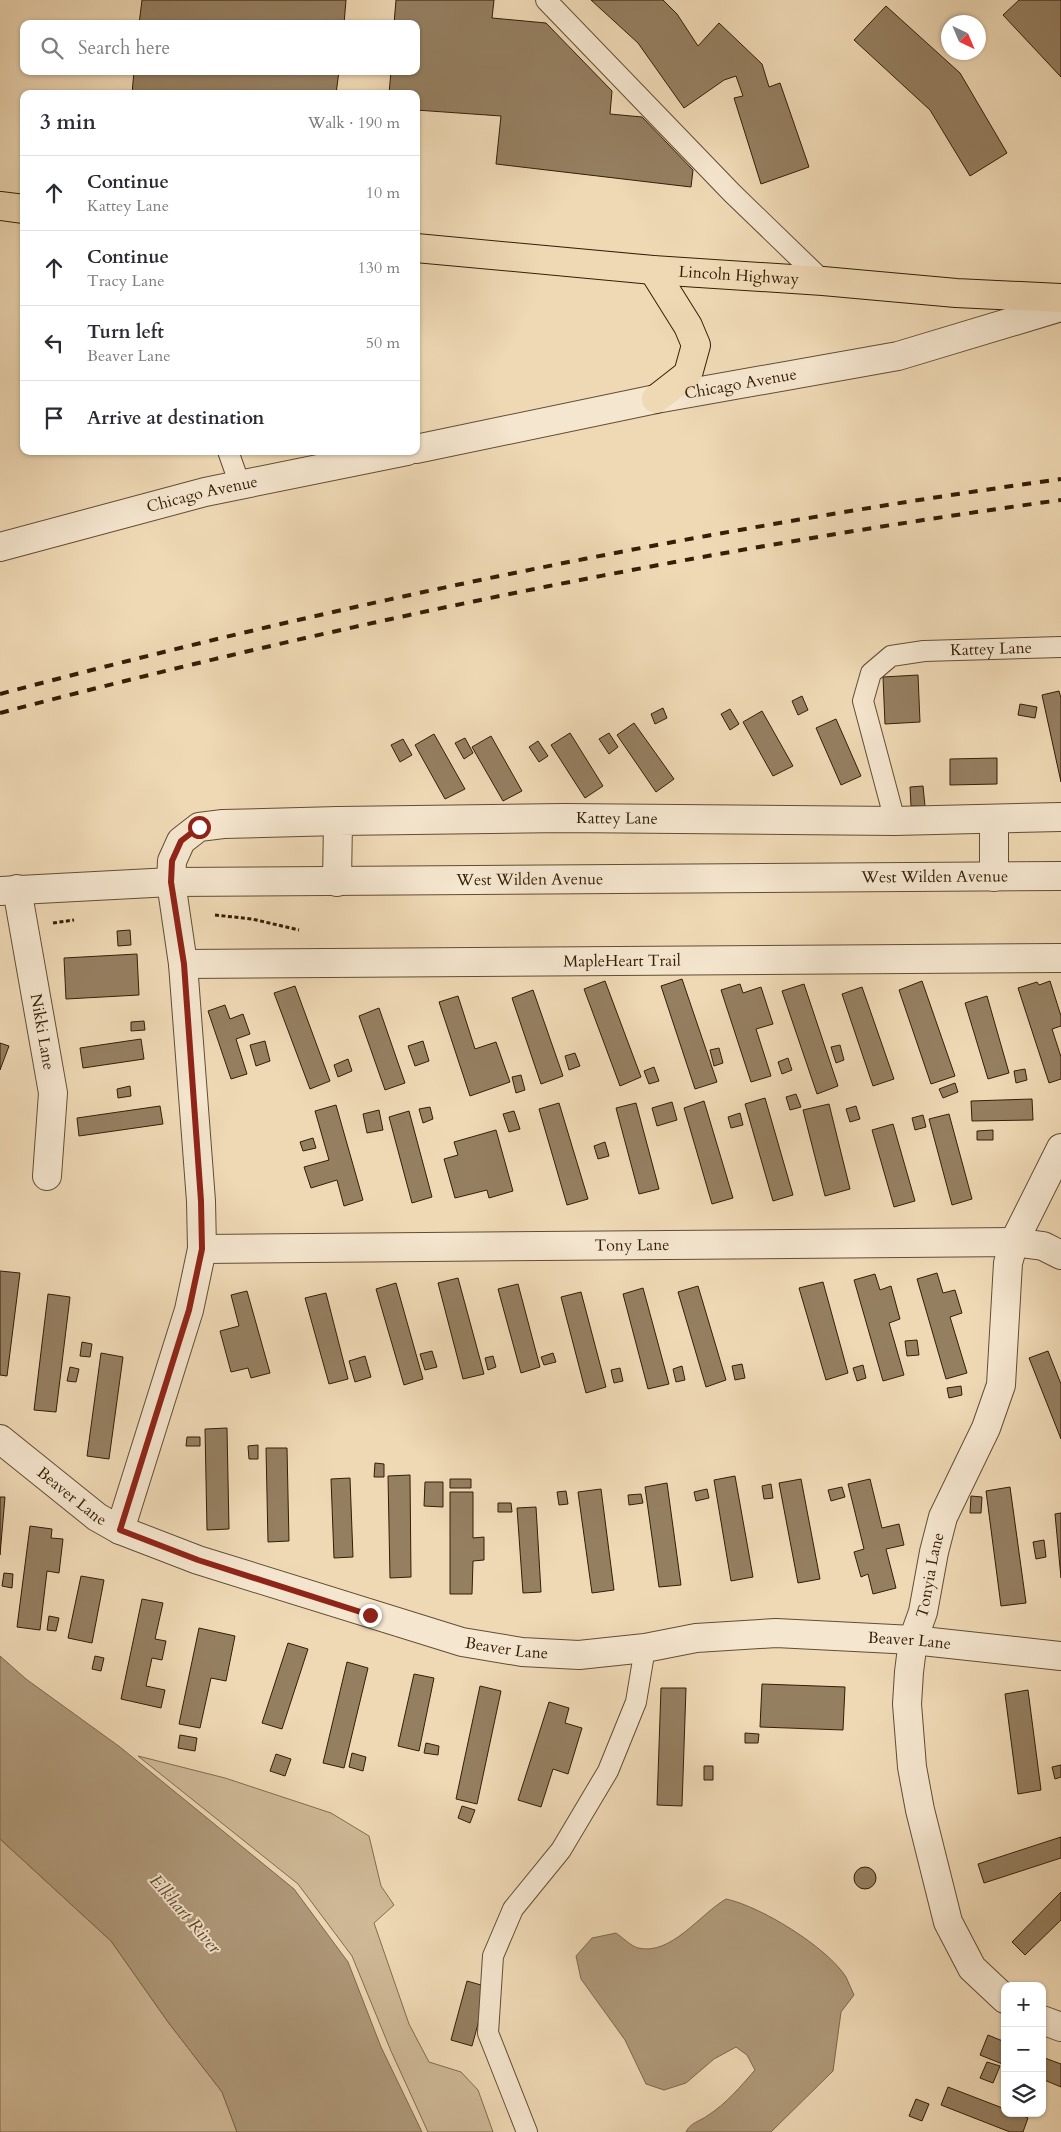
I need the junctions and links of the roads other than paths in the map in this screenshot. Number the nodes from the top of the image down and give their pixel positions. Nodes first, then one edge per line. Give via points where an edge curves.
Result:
1 (546, 0) edge
2 (0, 206) edge
3 (20, 208) edge
4 (420, 248) edge
5 (653, 270) junction
6 (823, 281) junction
7 (1061, 298) edge
8 (1061, 307) edge
9 (656, 399) junction
10 (420, 448) edge
11 (229, 455) edge
12 (387, 455) edge
13 (240, 485) junction
14 (0, 546) edge
15 (1061, 647) edge
16 (1061, 817) edge
17 (994, 819) junction
18 (338, 821) junction
19 (895, 821) junction
20 (1061, 876) edge
21 (994, 877) junction
22 (171, 882) junction
23 (337, 882) junction
24 (8, 890) edge
25 (1061, 958) edge
26 (184, 964) junction
27 (1061, 1148) edge
28 (47, 1176) dead end
29 (1014, 1242) junction
30 (202, 1249) junction
31 (1061, 1255) edge
32 (0, 1440) edge
33 (120, 1530) junction
34 (913, 1640) junction
35 (644, 1648) junction
36 (1061, 1656) edge
37 (1001, 1995) edge
38 (1046, 2021) edge
39 (1061, 2027) edge
40 (527, 2132) edge

1 - 6 lane via 732,193
2 - 3 highway
4 - 5 highway, Lincoln Highway
5 - 6 highway, Lincoln Highway
5 - 9 highway via 688,326 696,345 688,374
6 - 7 highway, Lincoln Highway
8 - 9 street, Chicago Avenue via 898,356
9 - 10 street, Chicago Avenue
11 - 13 lane
12 - 13 street, Chicago Avenue
13 - 14 street, Chicago Avenue
15 - 19 lane, Kattey Lane via 924,651 891,656 871,673 863,701
16 - 17 street, Kattey Lane
17 - 19 street, Kattey Lane
17 - 21 street
18 - 19 street, Kattey Lane via 564,818
18 - 22 street, Kattey Lane via 199,827 181,841 172,861
18 - 23 street
20 - 21 street, West Wilden Avenue
21 - 23 street, West Wilden Avenue
22 - 23 street, West Wilden Avenue
22 - 24 street, West Wilden Avenue
22 - 26 street, Kattey Lane
24 - 28 street, Nikki Lane via 53,1093
25 - 26 street, MapleHeart Trail
26 - 30 street, Kattey Lane
27 - 29 street, Tonyia Lane
29 - 30 street, Tony Lane
29 - 31 street, Tony Lane via 1043,1246
29 - 34 street, Tonyia Lane via 1008,1263 1001,1385 986,1428 943,1517 923,1612
30 - 33 street, Kattey Lane via 189,1310
32 - 33 street, Beaver Lane via 97,1517
33 - 35 street, Beaver Lane via 207,1562 462,1642 522,1652 579,1656
34 - 35 street, Beaver Lane via 735,1634
34 - 36 street, Beaver Lane
34 - 37 street, Tonyia Lane via 907,1704 912,1767 920,1810 946,1913 960,1948 972,1968
35 - 40 lane via 636,1702 608,1771 561,1850 513,1909 493,1956 488,2033
38 - 39 street

